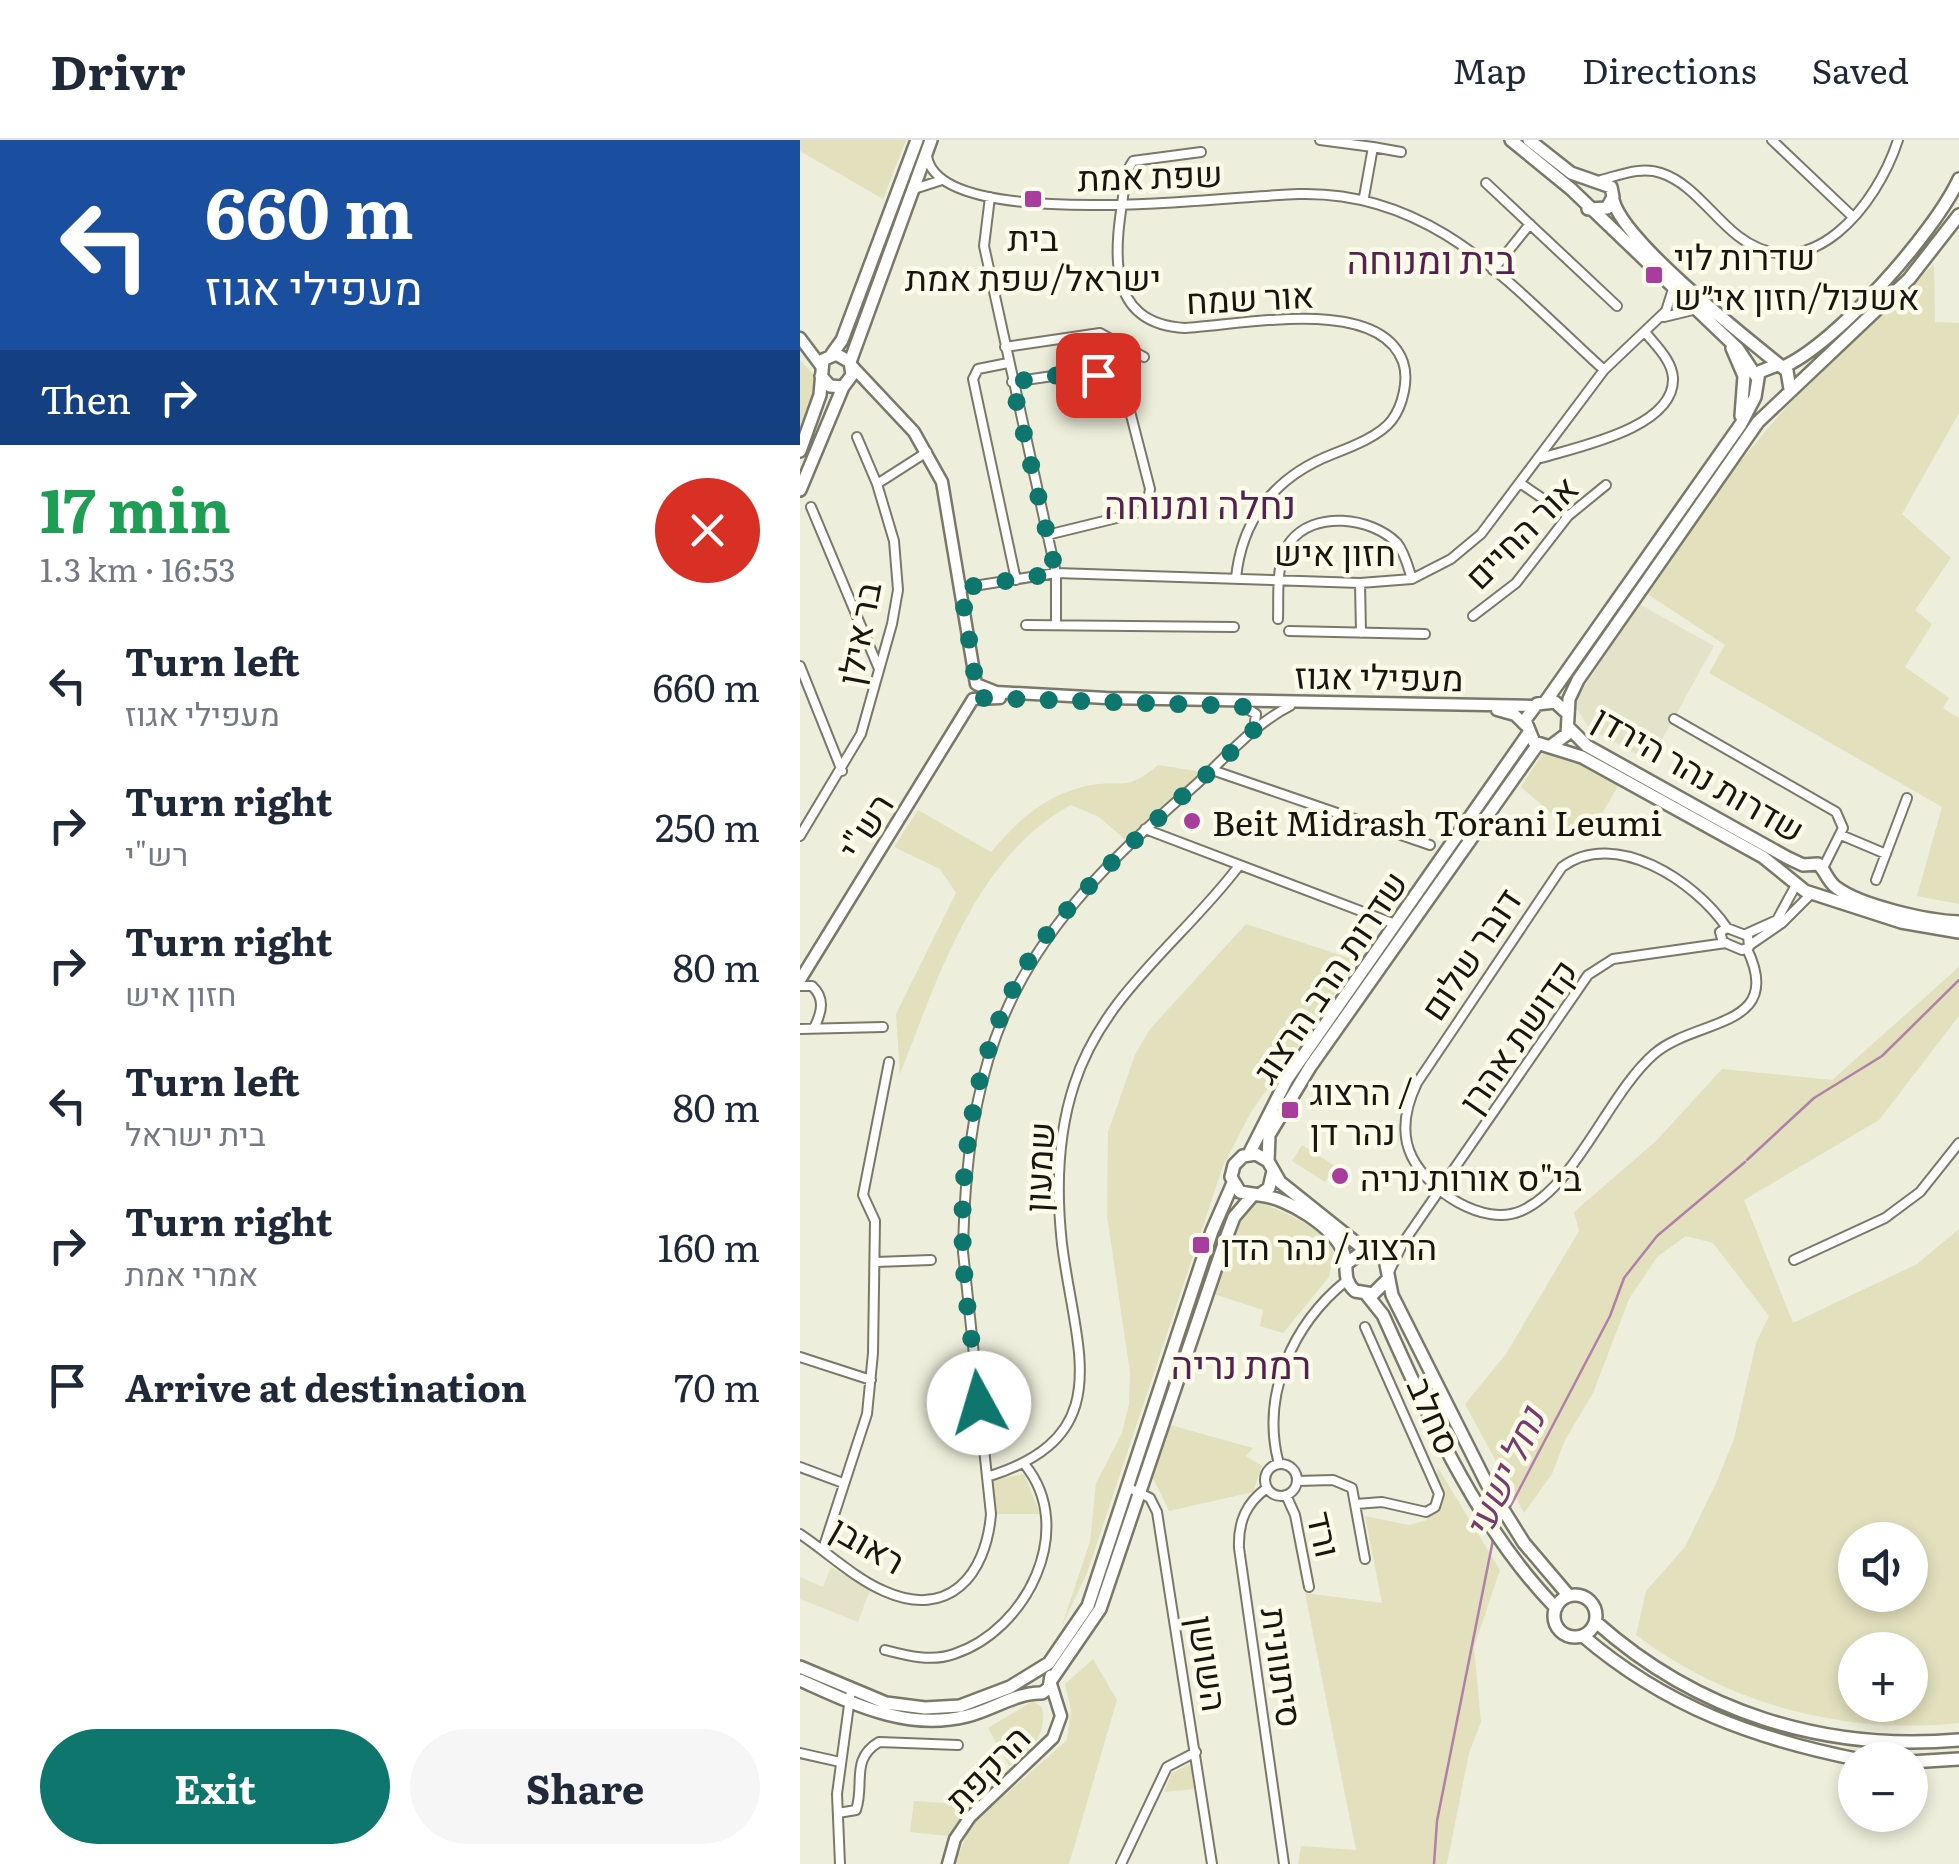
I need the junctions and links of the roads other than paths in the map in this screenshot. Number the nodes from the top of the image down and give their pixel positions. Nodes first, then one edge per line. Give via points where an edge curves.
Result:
1 (917, 140) edge
2 (1320, 140) edge
3 (1511, 140) edge
4 (1530, 140) edge
5 (1772, 140) edge
6 (1898, 140) edge
7 (929, 146) edge
8 (1372, 147) junction
9 (1202, 152) dead end
10 (1401, 152) dead end
11 (1635, 172) junction
12 (1959, 179) edge
13 (942, 180) junction
14 (1598, 180) junction
15 (1486, 183) dead end
16 (913, 190) junction
17 (990, 197) junction
18 (1364, 197) junction
19 (1613, 197) junction
20 (1585, 204) junction
21 (1122, 206) junction
22 (1959, 214) edge
23 (1853, 217) junction
24 (1530, 224) junction
25 (1492, 270) junction
26 (1673, 289) junction
27 (1617, 306) dead end
28 (1698, 312) junction
29 (1656, 322) junction
30 (1645, 332) junction
31 (1724, 336) junction
32 (802, 339) edge
33 (1005, 347) junction
34 (1144, 358) dead end
35 (826, 363) junction
36 (1008, 363) junction
37 (851, 364) junction
38 (1780, 366) junction
39 (1604, 370) junction
40 (1012, 382) junction
41 (1756, 382) junction
42 (844, 386) junction
43 (1790, 389) junction
44 (873, 391) junction
45 (1778, 400) junction
46 (1736, 432) junction
47 (857, 437) dead end
48 (800, 451) edge
49 (927, 452) junction
50 (1541, 458) junction
51 (1520, 483) junction
52 (877, 484) junction
53 (1606, 485) dead end
54 (800, 490) edge
55 (811, 507) dead end
56 (1568, 516) junction
57 (1047, 535) junction
58 (1056, 573) junction
59 (1236, 578) junction
60 (1412, 579) junction
61 (1016, 580) junction
62 (1279, 581) junction
63 (1360, 583) junction
64 (961, 588) junction
65 (1473, 616) dead end
66 (1278, 619) dead end
67 (1056, 624) junction
68 (1026, 625) dead end
69 (1234, 628) dead end
70 (1289, 632) dead end
71 (1360, 633) junction
72 (1426, 634) dead end
73 (800, 666) edge
74 (880, 671) junction
75 (980, 692) junction
76 (1546, 701) junction
77 (1241, 706) junction
78 (1290, 706) junction
79 (1533, 706) junction
80 (1567, 713) junction
81 (1674, 720) dead end
82 (1570, 728) junction
83 (1526, 730) junction
84 (1252, 733) junction
85 (1545, 745) junction
86 (1212, 770) junction
87 (842, 771) junction
88 (1908, 798) dead end
89 (1145, 829) junction
90 (800, 836) edge
91 (1841, 836) junction
92 (1430, 845) dead end
93 (1886, 854) junction
94 (1238, 867) junction
95 (1817, 868) junction
96 (1876, 880) dead end
97 (1796, 882) junction
98 (1814, 892) junction
99 (1395, 924) junction
100 (1954, 927) edge
101 (1727, 928) junction
102 (1746, 934) junction
103 (1726, 943) junction
104 (1749, 947) junction
105 (800, 983) edge
106 (814, 1026) junction
107 (883, 1027) dead end
108 (800, 1028) edge
109 (889, 1062) dead end
110 (1959, 1143) edge
111 (1249, 1154) junction
112 (1271, 1166) junction
113 (1233, 1183) junction
114 (1440, 1190) junction
115 (1255, 1196) junction
116 (1403, 1243) junction
117 (1365, 1250) junction
118 (1380, 1254) junction
119 (931, 1260) dead end
120 (1794, 1260) dead end
121 (876, 1262) junction
122 (1346, 1264) junction
123 (1388, 1276) junction
124 (1346, 1281) junction
125 (1367, 1295) junction
126 (1365, 1327) dead end
127 (800, 1357) edge
128 (871, 1380) junction
129 (1279, 1464) junction
130 (1026, 1465) junction
131 (800, 1467) edge
132 (987, 1477) junction
133 (1297, 1481) junction
134 (843, 1483) junction
135 (1267, 1488) junction
136 (1133, 1490) junction
137 (1286, 1495) junction
138 (1356, 1504) junction
139 (800, 1534) edge
140 (823, 1549) junction
141 (1365, 1559) dead end
142 (1310, 1587) dead end
143 (1569, 1596) junction
144 (1556, 1608) junction
145 (1596, 1622) junction
146 (1583, 1636) junction
147 (885, 1650) dead end
148 (800, 1667) edge
149 (1040, 1668) junction
150 (1026, 1678) junction
151 (800, 1680) edge
152 (1045, 1687) junction
153 (849, 1696) junction
154 (1959, 1740) edge
155 (958, 1744) dead end
156 (1196, 1752) junction
157 (800, 1753) edge
158 (1838, 1755) edge
159 (1959, 1758) edge
160 (1928, 1761) edge
161 (840, 1762) junction
162 (838, 1813) junction
163 (840, 1864) edge
164 (948, 1864) edge
165 (1121, 1864) edge
166 (1212, 1864) edge
167 (1284, 1864) edge

1 - 35 main road via 842,340
2 - 8 street
3 - 20 main road
4 - 14 main road via 1571,173
5 - 23 street
6 - 23 street via 1876,188
7 - 13 street via 929,168
7 - 16 main road
8 - 10 street
8 - 18 street
9 - 21 street, אור שמח via 1133,161
11 - 14 street
11 - 19 street
11 - 23 street via 1674,179 1739,237 1771,253 1816,248
12 - 38 main road via 1914,251 1806,354
13 - 16 street
13 - 17 street, שפת אמת
14 - 19 main road
14 - 20 main road via 1584,186
15 - 24 street
16 - 37 main road
17 - 21 street, שפת אמת
17 - 33 street via 984,246
18 - 21 street, שפת אמת via 1298,194
18 - 25 street, שפת אמת via 1403,209 1460,242
19 - 20 main road via 1603,211
19 - 38 main road via 1622,223
20 - 26 main road
21 - 59 street, אור שמח via 1120,278 1129,303 1147,319 1185,328 1352,320 1388,338 1406,370 1392,420 1292,474 1252,516
22 - 43 main road via 1917,270
24 - 25 street
24 - 27 street
25 - 39 street, שפת אמת
26 - 28 main road
26 - 29 street, חזון איש
28 - 29 street, חזון איש via 1680,310
28 - 31 main road
29 - 30 street, חזון איש
30 - 39 street, חזון איש
30 - 50 street via 1668,360 1673,379 1660,410 1617,435
31 - 41 main road via 1746,356
31 - 46 main road via 1744,376
32 - 35 street
33 - 34 street via 1100,333
33 - 36 street
35 - 37 main road
35 - 42 main road via 830,386
35 - 48 main road
36 - 40 street
36 - 61 street via 978,369 973,379
37 - 42 main road
37 - 44 street
38 - 41 main road via 1762,368
38 - 43 main road
39 - 50 street, חזון איש
40 - 57 street
40 - 57 street via 1080,372 1124,388 1150,489 1147,506 1137,512
41 - 45 main road via 1767,399
41 - 46 main road
42 - 44 street
42 - 54 main road
43 - 45 main road
44 - 49 street
45 - 80 main road via 1578,680
46 - 76 main road
47 - 52 street, בר אילן
49 - 52 street
49 - 64 street via 947,497
50 - 51 street, חזון איש
51 - 56 street
51 - 60 street, חזון איש via 1468,546
52 - 74 street, בר אילן via 894,541 898,590
53 - 56 street, אור החיים
55 - 74 street
56 - 65 street, אור החיים via 1516,583
57 - 58 street
58 - 59 street, חזון איש
58 - 61 street, חזון איש
58 - 67 street
59 - 62 street, חזון איש
60 - 62 street via 1396,543 1343,520 1293,538
60 - 63 street, חזון איש
61 - 64 street, חזון איש
62 - 63 street, חזון איש
62 - 66 street
63 - 71 street
64 - 75 street
67 - 68 street
67 - 69 street
70 - 71 street
71 - 72 street
73 - 87 street
74 - 87 street, בר אילן
75 - 77 street, מעפילי אגוז
75 - 79 street, מעפילי אגוז
75 - 105 street, רש"י
76 - 79 main road
76 - 80 main road
77 - 78 street, מעפילי אגוז
77 - 84 street via 1258,718
78 - 83 street, מעפילי אגוז via 1505,711
78 - 84 street, ראובן
79 - 83 main road
80 - 82 main road
81 - 91 street via 1831,808 1843,822
82 - 85 main road via 1563,740
82 - 95 main road, שדרות נהר הירדן via 1587,746
83 - 85 main road
83 - 99 main road, שדרות הרב הרצוג
84 - 86 street, ראובן
85 - 97 main road, שדרות נהר הירדן via 1598,766 1763,856
85 - 112 main road via 1310,1068 1269,1134
86 - 89 street, ראובן
86 - 92 street
87 - 90 street, בר אילן
88 - 93 street
89 - 94 street
89 - 132 street, ראובן via 1031,956 976,1102 963,1252
91 - 93 street
91 - 95 street
93 - 96 street
94 - 99 street
94 - 130 street, שמעון via 1111,1009 1075,1082 1058,1169 1081,1372 1078,1399 1053,1445
95 - 97 main road
95 - 98 main road
95 - 100 main road, שדרות נהר הירדן via 1852,896
97 - 98 main road, שדרות נהר הירדן
97 - 102 street via 1777,920
98 - 100 main road, שדרות נהר הירדן via 1887,918
98 - 104 street
99 - 111 main road, שדרות הרב הרצוג via 1287,1079
101 - 102 street
101 - 103 street via 1720,935
101 - 114 street, דובר שלום via 1687,887 1631,856 1588,853 1562,867 1411,1095 1406,1112 1412,1158
102 - 104 street
103 - 104 street
103 - 114 street, קדושת אהרן via 1602,963 1588,975
104 - 114 street via 1757,989 1744,1012 1671,1040 1650,1057 1537,1200 1510,1214 1492,1214
105 - 106 street via 820,994 822,1011
106 - 107 street
106 - 108 street
109 - 121 street via 863,1195 875,1221
110 - 120 street via 1920,1192 1885,1218
111 - 112 main road
111 - 113 main road via 1234,1165
112 - 115 main road via 1269,1188
112 - 117 main road via 1280,1182
113 - 115 main road
113 - 136 main road via 1212,1231
114 - 116 street, קדושת אהרן
115 - 122 main road via 1280,1200 1324,1229 1337,1240
115 - 136 main road via 1240,1206 1224,1240
116 - 118 street, קדושת אהרן
116 - 123 street, קדושת אהרן
117 - 118 main road
117 - 122 main road
118 - 123 main road
119 - 121 street
121 - 128 street
122 - 124 main road
123 - 125 main road
123 - 143 main road via 1487,1484
124 - 125 main road
124 - 129 street via 1311,1314 1290,1354 1272,1418
125 - 144 main road via 1476,1502
126 - 138 street, סחלב via 1439,1494 1426,1512
127 - 128 street
128 - 134 street via 867,1414
129 - 133 street via 1292,1468
129 - 135 street via 1266,1473
130 - 132 street, שמעון
130 - 147 street via 1038,1482 1046,1538 1014,1614 954,1654 930,1658
131 - 134 street
132 - 140 street, ראובן via 989,1546 977,1572 942,1596 918,1599 884,1591
133 - 137 street
133 - 138 street, סחלב via 1344,1484
134 - 140 street
135 - 137 street
135 - 167 street, סיתוונית via 1249,1504 1238,1532
136 - 149 main road via 1088,1606
136 - 152 main road via 1100,1609
136 - 156 street, השושן via 1154,1504 1161,1529
137 - 142 street, ורד
138 - 141 street
139 - 140 street, ראובן
143 - 144 main road
143 - 145 main road via 1591,1602
144 - 146 main road via 1563,1633
145 - 146 main road
145 - 154 main road via 1684,1688 1765,1720 1866,1743
146 - 158 main road via 1634,1678 1699,1714
148 - 153 main road
149 - 150 main road
149 - 152 main road
150 - 152 main road
150 - 153 main road via 944,1708
151 - 153 main road
152 - 153 main road via 945,1720 904,1719
152 - 164 street, הרקפת via 1061,1709 1054,1738 970,1818
153 - 161 street
155 - 162 street via 891,1740 870,1748 859,1767 856,1810
156 - 165 street via 1167,1768
156 - 166 street, השושן
157 - 161 street
159 - 160 main road
161 - 162 street
162 - 163 street

